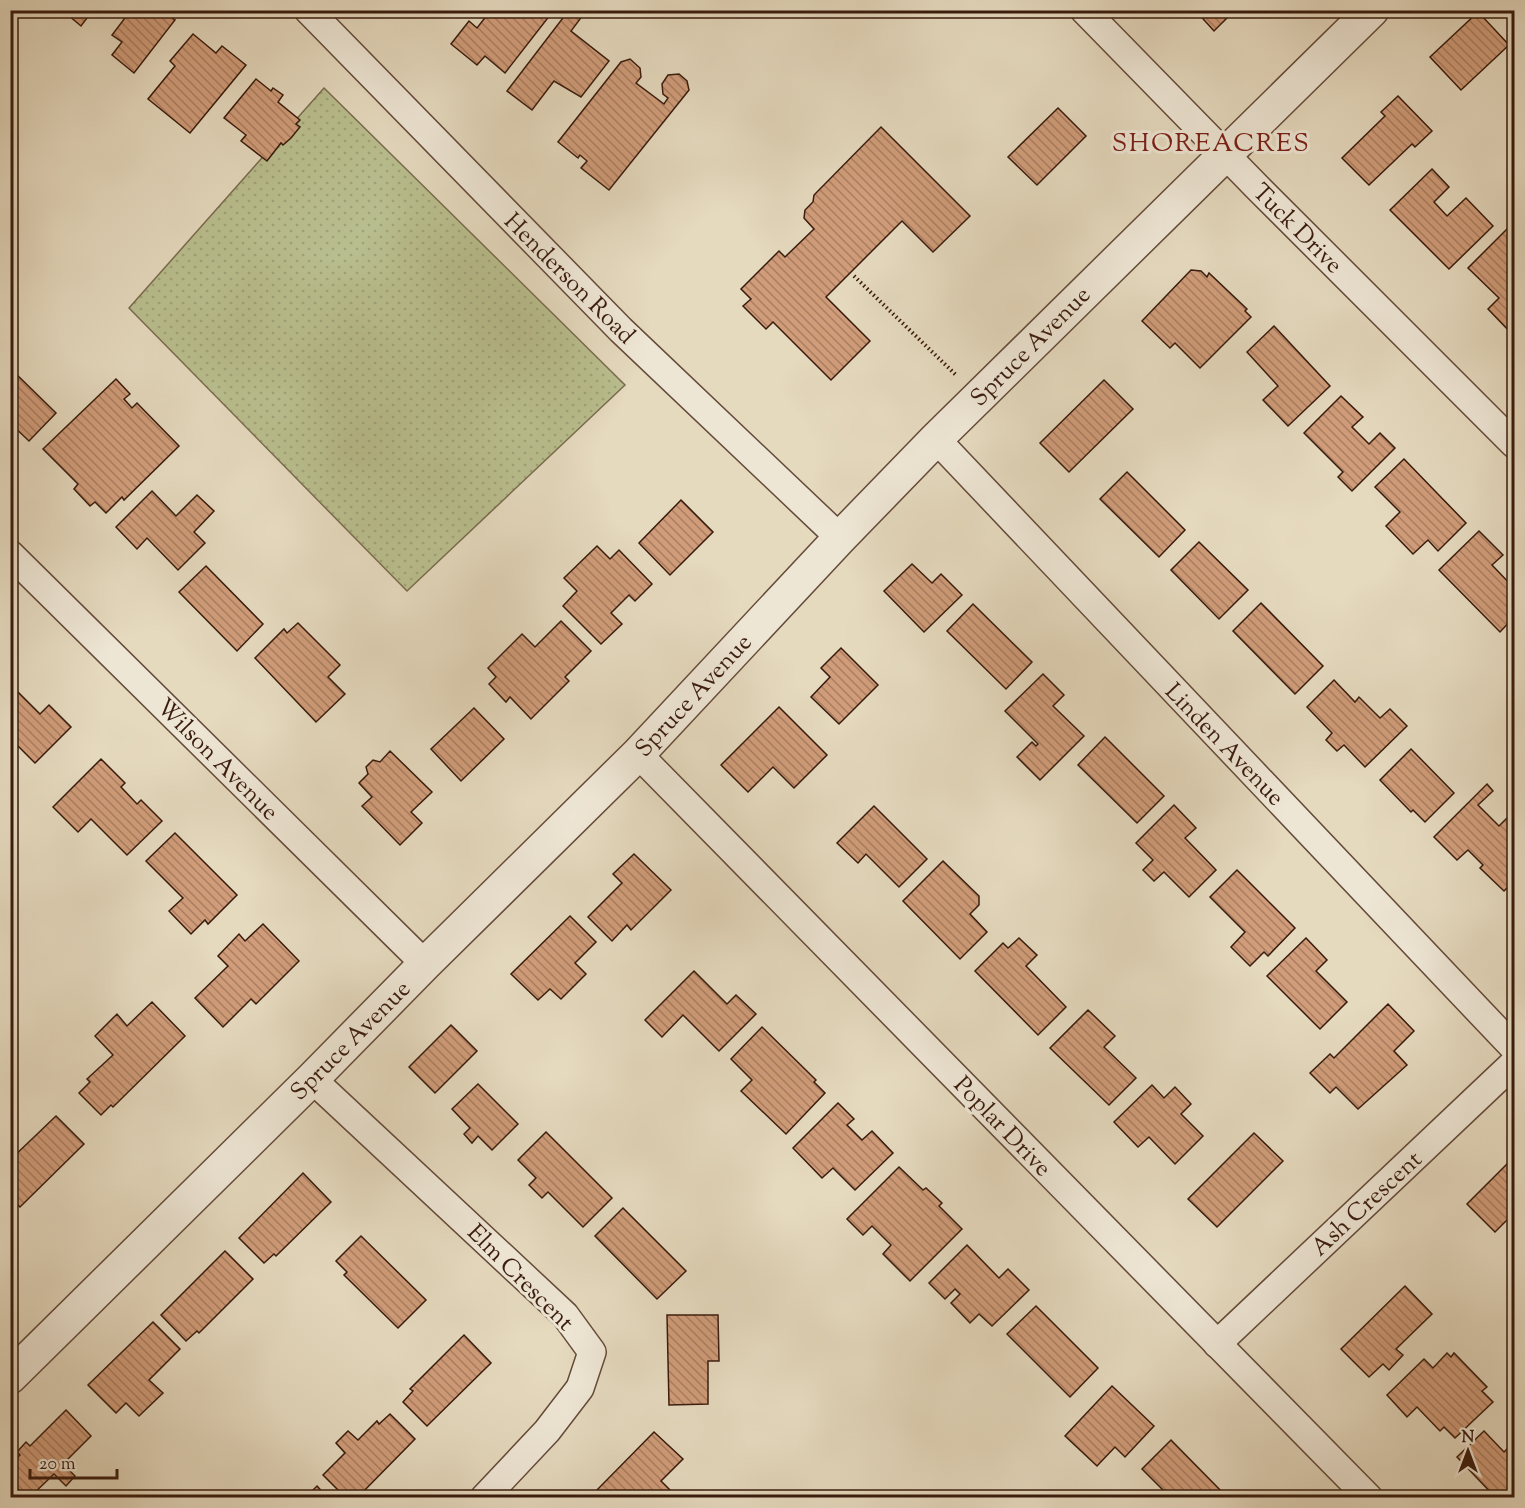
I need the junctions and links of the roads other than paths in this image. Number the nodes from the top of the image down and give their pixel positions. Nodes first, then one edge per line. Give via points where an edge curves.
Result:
1 (308, 10) edge
2 (1084, 10) edge
3 (1372, 10) edge
4 (1225, 154) junction
5 (936, 439) junction
6 (1515, 444) edge
7 (840, 538) junction
8 (10, 554) edge
9 (638, 754) junction
10 (424, 964) junction
11 (1515, 1048) edge
12 (1515, 1063) edge
13 (312, 1079) junction
14 (1217, 1344) junction
15 (10, 1377) edge
16 (484, 1497) edge
17 (1369, 1497) edge

1 - 7 street, Henderson Road via 621,330
2 - 4 street, Tuck Drive
3 - 4 street, Spruce Avenue
4 - 5 street, Spruce Avenue
4 - 6 street, Tuck Drive
5 - 7 street, Spruce Avenue
5 - 11 street, Linden Avenue
7 - 9 street, Spruce Avenue
8 - 10 street, Wilson Avenue
9 - 10 street, Spruce Avenue
9 - 14 street, Poplar Drive
10 - 13 street, Spruce Avenue
12 - 14 street, Ash Crescent
13 - 15 street, Spruce Avenue
13 - 16 street, Elm Crescent via 565,1316 592,1352 580,1388 547,1431
14 - 17 street, Poplar Drive

